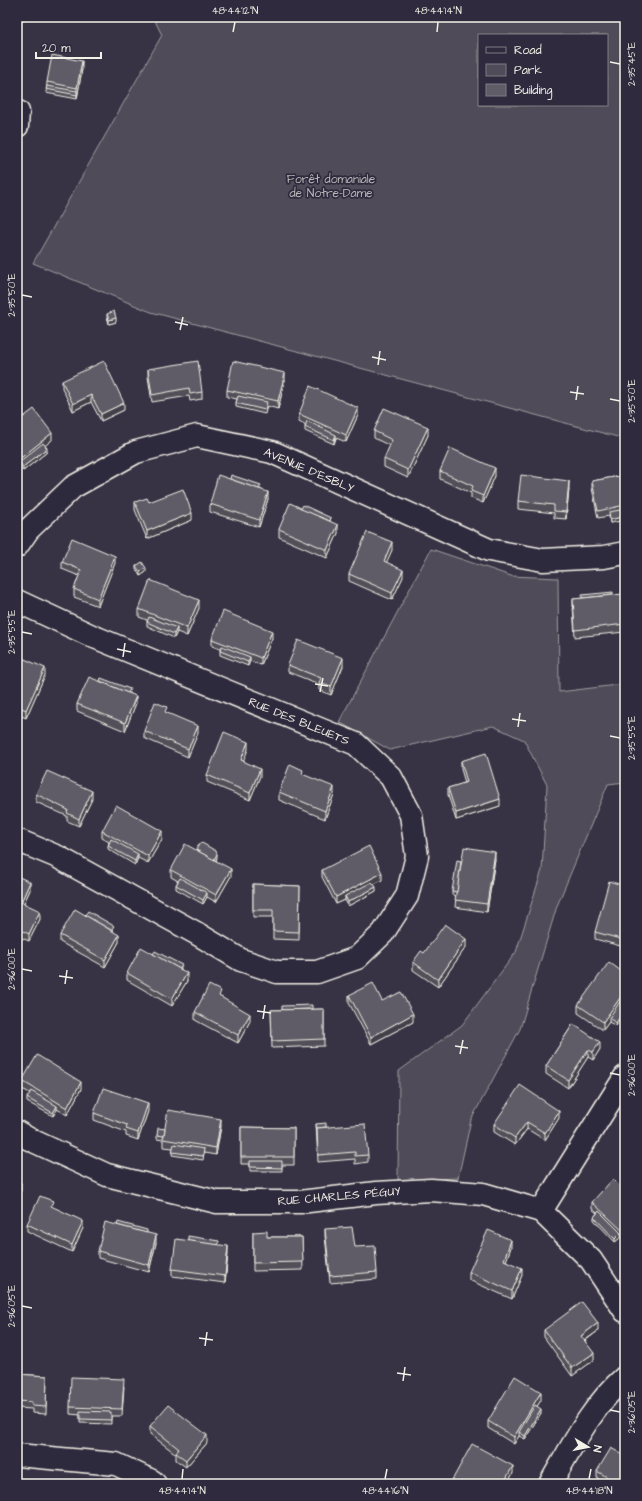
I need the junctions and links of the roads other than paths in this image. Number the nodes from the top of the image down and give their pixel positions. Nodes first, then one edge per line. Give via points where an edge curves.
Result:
1 (17, 546) edge
2 (625, 553) edge
3 (17, 601) edge
4 (17, 840) edge
5 (625, 1077) edge
6 (17, 1132) edge
7 (541, 1211) junction
8 (625, 1311) edge
9 (625, 1377) edge
10 (17, 1455) edge
11 (155, 1484) edge
12 (550, 1484) edge

1 - 2 street, AVENUE D'ESBLY via 28,530 73,487 136,452 197,436 272,452 489,550 543,560 604,557
3 - 4 street, RUE DES BLEUETS via 92,636 356,744 391,777 411,815 417,856 407,896 383,933 357,958 317,972 277,972 241,960 58,857
5 - 7 street
6 - 7 street, RUE CHARLES PÉGUY via 107,1175 217,1202 300,1202 376,1193 431,1190 483,1194
7 - 8 street, RUE CHARLES PÉGUY via 591,1260
9 - 12 street via 610,1390 586,1421
10 - 11 street via 116,1464

